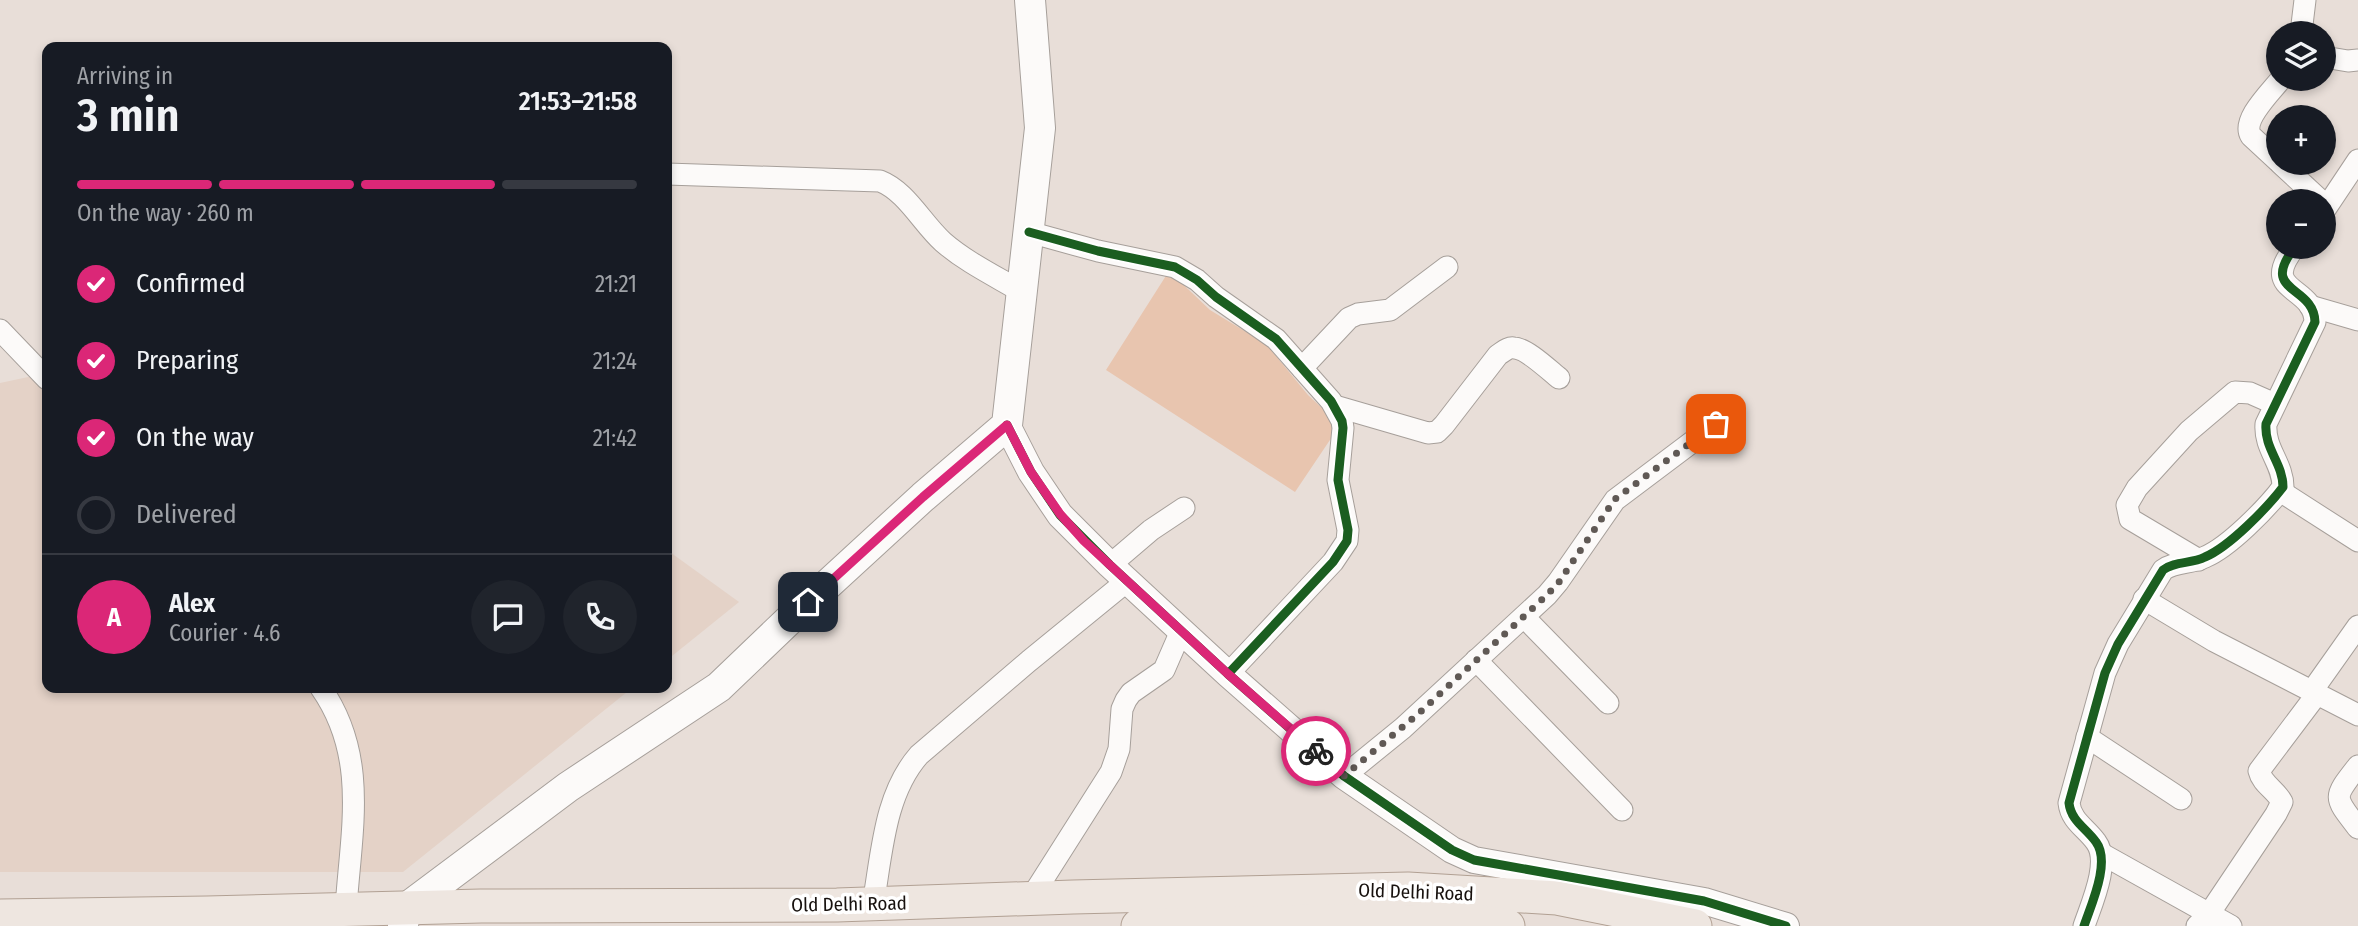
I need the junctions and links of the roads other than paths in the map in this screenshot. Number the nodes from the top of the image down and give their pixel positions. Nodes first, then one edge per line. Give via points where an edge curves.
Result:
1 (1030, 0) edge
2 (2305, 0) edge
3 (2302, 21) edge
4 (2336, 59) edge
5 (2358, 60) edge
6 (2272, 91) edge
7 (2266, 149) edge
8 (2358, 160) edge
9 (672, 174) edge
10 (2293, 175) edge
11 (2309, 189) edge
12 (2336, 193) edge
13 (1029, 232) junction
14 (2285, 259) edge
15 (1447, 267) dead end
16 (1022, 292) junction
17 (2310, 306) junction
18 (2358, 320) edge
19 (0, 330) edge
20 (1302, 368) junction
21 (42, 374) edge
22 (1559, 377) dead end
23 (2276, 404) junction
24 (1335, 407) junction
25 (1716, 424) dead end
26 (1007, 425) junction
27 (2280, 491) junction
28 (1184, 508) dead end
29 (2358, 541) edge
30 (2199, 560) junction
31 (1118, 573) junction
32 (2144, 599) junction
33 (1524, 617) junction
34 (2358, 626) edge
35 (1181, 631) junction
36 (1476, 660) junction
37 (1228, 674) junction
38 (2314, 692) junction
39 (324, 693) edge
40 (1608, 703) dead end
41 (2358, 715) edge
42 (2087, 737) junction
43 (2358, 766) edge
44 (1344, 776) junction
45 (2181, 799) dead end
46 (1622, 810) dead end
47 (2358, 828) edge
48 (2102, 854) junction
49 (1031, 898) junction
50 (873, 904) junction
51 (0, 916) edge
52 (339, 917) edge
53 (404, 917) edge
54 (2203, 920) edge
55 (1138, 926) edge
56 (1159, 926) edge
57 (1508, 926) edge
58 (1695, 926) edge
59 (1786, 926) edge
60 (2084, 926) edge
61 (2231, 926) edge

1 - 13 main road via 1040,128
2 - 3 street
4 - 5 street
6 - 7 street via 2251,117 2248,132
8 - 12 street
9 - 16 street via 880,181 896,190 953,250
10 - 11 street
13 - 16 main road
13 - 20 street via 1175,267 1276,339
14 - 17 street via 2281,271 2284,281
15 - 20 street via 1390,310 1349,318
16 - 26 main road
17 - 18 street
17 - 23 street via 2315,322
19 - 21 street
20 - 24 street
22 - 24 street via 1523,350 1506,349 1437,432
23 - 27 street via 2266,435 2283,475
23 - 30 street via 2235,392 2180,439 2130,498 2127,513 2136,524
24 - 37 street via 1343,428 1338,480 1347,541 1333,562
25 - 33 street via 1615,499 1559,582
26 - 31 street via 1060,514
26 - 53 main road via 719,687 568,787
27 - 29 street
27 - 30 street via 2253,520
28 - 31 street via 1151,530
30 - 32 street via 2163,570
31 - 35 street
31 - 50 street via 1029,661 908,768 893,798
32 - 38 street
32 - 42 street via 2105,673
33 - 36 street
33 - 40 street
34 - 38 street
35 - 37 street
35 - 49 street via 1164,670 1126,700 1111,772
36 - 44 street
36 - 46 street
37 - 44 street
38 - 41 street
38 - 54 street via 2259,771 2282,802
39 - 52 street via 342,724 353,769
42 - 45 street
42 - 48 street via 2068,803 2075,820
43 - 47 street via 2339,792 2339,800
44 - 59 street via 1452,850 1474,860 1704,901
48 - 54 street
48 - 60 street
49 - 50 main road, Old Delhi Road
49 - 58 main road, Old Delhi Road via 1408,889 1557,898
50 - 53 main road, Old Delhi Road via 481,906
51 - 52 main road, Old Delhi Road via 207,913
52 - 53 main road, Old Delhi Road
54 - 61 street
55 - 56 main road, Old Delhi Road
56 - 57 main road, Old Delhi Road via 1315,921

